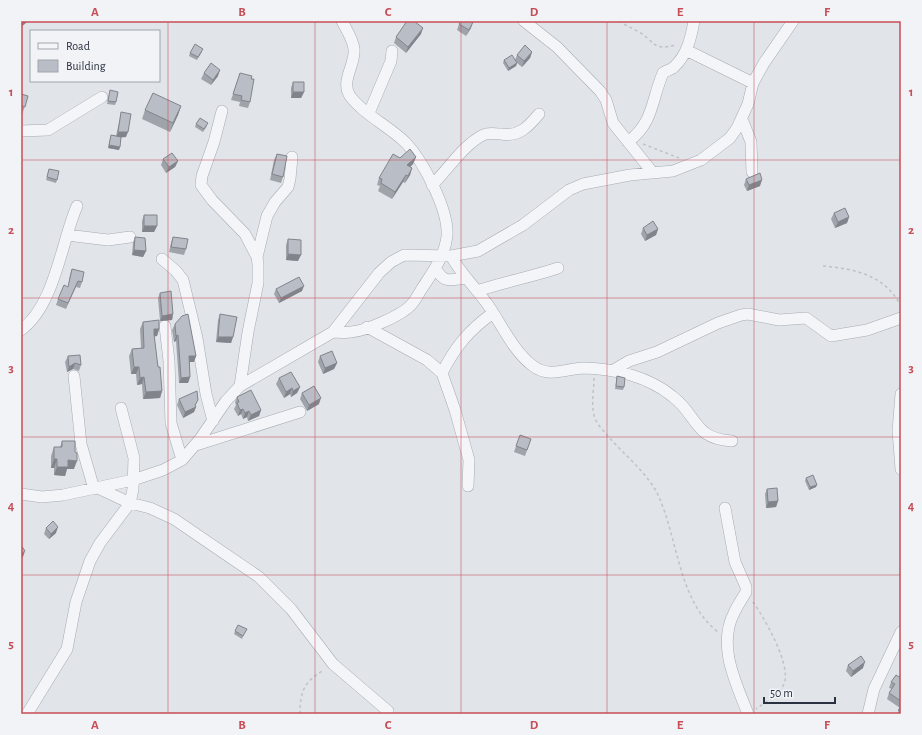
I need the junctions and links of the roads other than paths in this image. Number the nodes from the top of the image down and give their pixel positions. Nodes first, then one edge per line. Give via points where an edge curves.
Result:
1 (342, 21) edge
2 (524, 21) edge
3 (694, 21) edge
4 (793, 21) edge
5 (688, 46) junction
6 (392, 51) dead end
7 (753, 83) junction
8 (102, 97) dead end
9 (222, 111) dead end
10 (369, 113) junction
11 (539, 114) dead end
12 (742, 119) junction
13 (21, 131) edge
14 (630, 140) junction
15 (292, 157) dead end
16 (752, 172) dead end
17 (653, 173) junction
18 (432, 186) junction
19 (77, 206) dead end
20 (67, 235) junction
21 (130, 237) dead end
22 (256, 257) junction
23 (446, 257) junction
24 (162, 259) dead end
25 (435, 268) junction
26 (558, 268) dead end
27 (466, 278) junction
28 (477, 291) junction
29 (494, 313) junction
30 (901, 318) edge
31 (165, 326) dead end
32 (367, 327) junction
33 (21, 330) edge
34 (333, 332) junction
35 (612, 371) junction
36 (442, 373) junction
37 (74, 376) dead end
38 (240, 386) junction
39 (901, 394) edge
40 (121, 408) dead end
41 (300, 412) dead end
42 (214, 421) junction
43 (732, 441) dead end
44 (196, 445) junction
45 (182, 460) junction
46 (901, 470) edge
47 (133, 480) junction
48 (468, 486) dead end
49 (96, 488) junction
50 (21, 494) edge
51 (130, 504) junction
52 (725, 508) dead end
53 (901, 632) edge
54 (388, 711) dead end
55 (751, 712) edge
56 (27, 714) edge
57 (868, 714) edge

1 - 10 street via 354,49 347,87 350,95
2 - 14 street via 557,47 600,90 613,123
3 - 5 street
4 - 7 street
5 - 7 street
5 - 14 street via 673,69 664,73 643,129
6 - 10 street via 391,61
7 - 12 street
8 - 13 street via 48,130
9 - 22 street via 201,185 245,234
10 - 18 street via 405,143 417,157
11 - 18 street via 523,131 507,136 492,133 473,142
12 - 16 street via 751,142
12 - 17 street via 730,138 714,152 673,171
14 - 17 street
15 - 22 street via 288,187 267,216
17 - 23 street via 583,184 555,199 523,226 492,245 472,253
18 - 23 street via 442,208 447,233
19 - 20 street
20 - 21 street via 108,240
20 - 33 street via 55,276 37,312
22 - 38 street via 258,282
23 - 25 street
23 - 27 street
23 - 34 street via 404,255 391,262 379,273
24 - 42 street via 182,280
25 - 27 street via 448,280
25 - 32 street via 411,305 390,319
26 - 28 street
27 - 28 street
28 - 29 street
29 - 35 street via 517,350 534,367 554,373 578,369
29 - 36 street via 460,342
30 - 35 street via 867,330 831,336 806,318 779,320 748,314 718,323 670,347 629,361
31 - 45 street via 170,361 171,422
32 - 34 street via 352,332
32 - 36 street via 427,360
34 - 38 street
35 - 43 street via 631,376 672,395 705,434 712,438
36 - 48 street via 456,410 469,460
37 - 49 street via 82,444
38 - 42 street via 226,401
39 - 46 street via 898,431
40 - 47 street via 134,458
41 - 44 street
42 - 44 street
44 - 45 street
45 - 47 street via 163,470
47 - 49 street
47 - 51 street
49 - 50 street via 42,497
49 - 51 street
51 - 54 street via 150,508 174,519 259,577 291,609 332,664
51 - 56 street via 90,560 76,602 67,649
52 - 55 street via 735,562 745,583 746,592 734,613 728,638 730,665
53 - 57 street via 874,689

